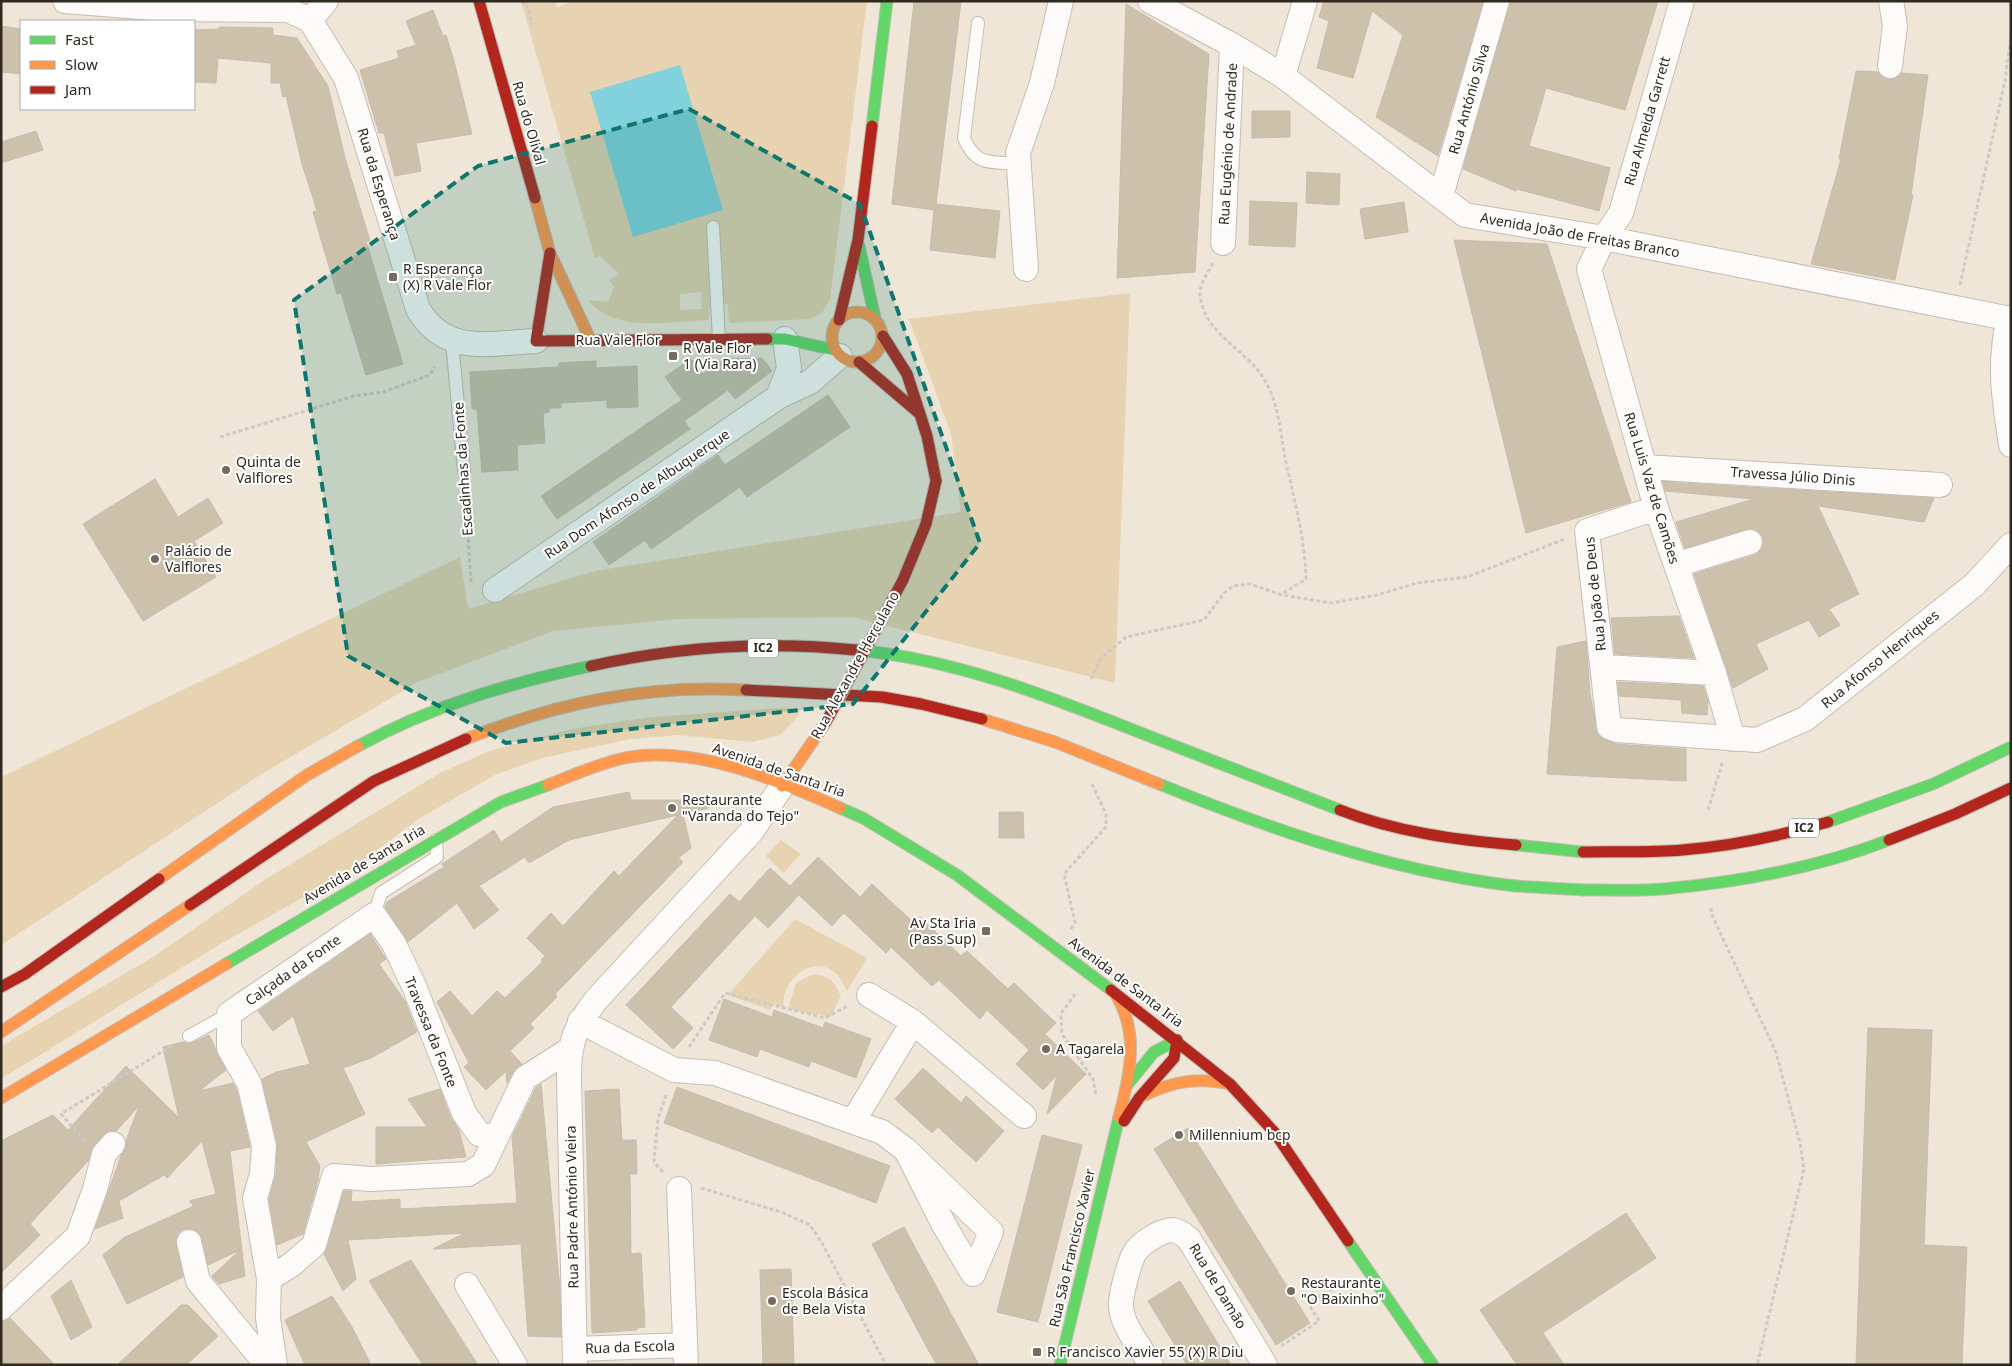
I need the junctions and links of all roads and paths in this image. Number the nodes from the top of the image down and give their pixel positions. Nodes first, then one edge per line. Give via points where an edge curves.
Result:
1 (65, 1) edge
2 (326, 1) edge
3 (479, 1) edge
4 (887, 1) edge
5 (1061, 1) edge
6 (1150, 1) edge
7 (1305, 1) edge
8 (1497, 1) edge
9 (1682, 1) edge
10 (1891, 1) edge
11 (522, 3) dead end
12 (191, 5) edge
13 (310, 20) junction
14 (978, 23) dead end
15 (532, 25) dead end
16 (2011, 36) edge
17 (1232, 46) junction
18 (1890, 66) dead end
19 (1283, 76) junction
20 (1018, 164) junction
21 (1441, 196) junction
22 (713, 226) dead end
23 (1604, 238) junction
24 (858, 240) junction
25 (1223, 243) joint
26 (550, 252) junction
27 (1026, 270) dead end
28 (1955, 308) junction
29 (875, 318) junction
30 (2010, 318) edge
31 (828, 328) junction
32 (883, 336) junction
33 (590, 339) junction
34 (719, 339) junction
35 (785, 339) junction
36 (452, 341) junction
37 (536, 341) junction
38 (845, 356) junction
39 (778, 397) junction
40 (920, 414) junction
41 (220, 437) dead end
42 (2011, 445) edge
43 (1645, 467) junction
44 (464, 471) joint
45 (1940, 485) dead end
46 (1656, 508) junction
47 (1587, 531) junction
48 (1750, 542) dead end
49 (2011, 545) edge
50 (1676, 564) junction
51 (471, 588) dead end
52 (495, 590) dead end
53 (1282, 595) junction
54 (1603, 667) junction
55 (1714, 673) junction
56 (1092, 679) dead end
57 (1609, 727) joint
58 (1733, 739) junction
59 (2011, 747) edge
60 (1090, 780) dead end
61 (782, 786) junction
62 (2011, 788) edge
63 (1708, 810) dead end
64 (436, 839) junction
65 (1711, 905) dead end
66 (374, 915) junction
67 (1071, 930) dead end
68 (1090, 974) junction
69 (1, 987) edge
70 (1115, 993) junction
71 (870, 995) joint
72 (580, 1021) junction
73 (913, 1022) junction
74 (228, 1024) junction
75 (1, 1032) edge
76 (189, 1036) joint
77 (1177, 1040) junction
78 (569, 1050) junction
79 (674, 1070) junction
80 (1230, 1084) junction
81 (1127, 1085) junction
82 (1, 1098) edge
83 (1096, 1098) dead end
84 (1139, 1098) junction
85 (1024, 1116) dead end
86 (854, 1120) junction
87 (495, 1138) junction
88 (1113, 1139) junction
89 (108, 1149) joint
90 (906, 1150) junction
91 (679, 1189) junction
92 (189, 1242) dead end
93 (1369, 1270) junction
94 (269, 1279) junction
95 (467, 1285) dead end
96 (1, 1308) edge
97 (1290, 1340) dead end
98 (685, 1355) edge
99 (575, 1357) edge
100 (1062, 1363) edge
101 (267, 1365) edge
102 (275, 1365) edge
103 (515, 1365) edge
104 (886, 1365) edge
105 (1151, 1365) edge
106 (1265, 1365) edge
107 (1433, 1365) edge
108 (1757, 1365) edge

1 - 12 street
2 - 13 street
3 - 26 main road, Rua do Olival
4 - 24 main road
5 - 20 street via 1042,82 1018,153
6 - 17 street, Avenida João de Freitas Branco
7 - 19 street
8 - 21 street, Rua António Silva
9 - 23 street, Rua Almeida Garrett via 1621,213
10 - 18 street via 1896,26
11 - 15 path via 526,2
12 - 13 street via 288,10
13 - 36 street, Rua da Esperança via 346,78 418,309 426,323
14 - 20 lane via 964,138 969,150 981,161
16 - 28 path via 2005,81
17 - 19 street, Avenida João de Freitas Branco
17 - 25 street, Rua Eugénio de Andrade
19 - 21 street, Avenida João de Freitas Branco
20 - 27 street
21 - 23 street, Avenida João de Freitas Branco via 1465,215
22 - 34 lane
23 - 28 street, Avenida João de Freitas Branco
23 - 43 street, Rua Luis Vaz de Camões via 1588,269
24 - 29 main road
24 - 31 main road
25 - 53 path via 1200,289 1201,302 1214,328 1247,357 1264,378 1282,426 1286,462 1304,542 1306,579
26 - 33 main road, Rua do Olival
26 - 37 main road, Rua do Olival
28 - 30 street, Avenida João de Freitas Branco
29 - 31 main road via 860,312 845,315
29 - 32 main road
30 - 42 street via 2002,346 2001,380
31 - 35 main road
31 - 38 main road
32 - 38 main road via 882,344 873,357
32 - 40 main road, Rua Alexandre Herculano via 907,374
33 - 34 main road, Rua Vale Flor
33 - 37 main road, Rua Vale Flor
34 - 35 main road, Rua Vale Flor
35 - 38 main road
35 - 39 street via 789,368
36 - 37 street, Rua Vale Flor via 468,345
36 - 41 path via 430,375 383,392 354,396
36 - 44 lane, Escadinhas da Fonte
38 - 39 street, Rua Dom Afonso de Albuquerque via 810,382
38 - 40 main road
39 - 52 street, Rua Dom Afonso de Albuquerque
40 - 61 main road, Rua Alexandre Herculano, bridge via 936,481 925,529 874,637 826,722
43 - 45 street, Travessa Júlio Dinis
43 - 46 street, Rua Luis Vaz de Camões
44 - 51 path, Escadinhas da Fonte
46 - 47 street, Rua João de Deus
46 - 50 street, Rua Luis Vaz de Camões
47 - 53 path via 1467,577 1417,583 1378,595 1331,602
47 - 54 street, Rua João de Deus
48 - 50 street
49 - 58 street, Rua Afonso Henriques via 1974,585 1805,719 1757,740
50 - 55 street, Rua Luis Vaz de Camões
53 - 56 path via 1250,584 1234,586 1224,593 1204,620 1126,637 1101,658
54 - 55 street
54 - 57 street, Rua João de Deus
55 - 58 street, Rua Luis Vaz de Camões
57 - 58 street, Rua Afonso Henriques
58 - 63 path
59 - 69 main road, IC2, bridge via 1964,771 1813,826 1742,842 1682,850 1583,852 1461,840 1360,818 1060,701 917,659 809,647 682,653 524,680 442,706 396,726 307,775 25,974
60 - 67 path via 1106,814 1106,827 1064,874 1075,923
61 - 64 main road, Avenida de Santa Iria via 700,758 663,755 625,758 500,802
61 - 68 main road, Avenida de Santa Iria via 851,812 921,852 1016,917
61 - 72 street, Rua Alexandre Herculano via 751,832
62 - 75 main road, bridge via 1865,849 1781,872 1662,889 1583,890 1497,884 1399,864 1278,827 1168,788 1067,745 930,706 829,693 670,689 610,698 521,720 450,745 382,777
64 - 66 lane via 437,857 381,893
64 - 82 main road, Avenida de Santa Iria
65 - 108 path via 1711,913 1776,1052 1804,1169
66 - 74 street, Calçada da Fonte
66 - 87 street, Travessa da Fonte via 394,944 414,986 464,1112 479,1134
68 - 70 main road, Avenida de Santa Iria
68 - 83 path via 1061,1014 1062,1034 1093,1079
70 - 77 main road, Avenida de Santa Iria
70 - 81 main road, Rua São Francisco Xavier via 1126,1011 1132,1037
71 - 73 street
71 - 79 path via 825,1018 725,993
72 - 78 street, Rua Alexandre Herculano
72 - 79 street
73 - 85 street
73 - 86 street
74 - 76 lane
74 - 94 street via 229,1048 249,1083 264,1146 262,1174 255,1198
76 - 89 path via 60,1114 91,1147
77 - 80 main road, Avenida de Santa Iria
77 - 81 main road, Rua São Francisco Xavier via 1150,1052
77 - 84 main road, Rua São Francisco Xavier via 1174,1058
78 - 87 street via 525,1078
78 - 99 street, Rua Padre António Vieira
79 - 86 street via 715,1073
79 - 91 path via 658,1118 654,1162
80 - 84 main road via 1206,1078 1181,1081
80 - 93 main road, Avenida de Santa Iria via 1276,1133
81 - 88 main road, Rua São Francisco Xavier
84 - 88 main road, Rua São Francisco Xavier
86 - 90 street via 882,1132
87 - 94 street via 483,1165 468,1174 372,1179 334,1176 314,1245
88 - 100 main road, Rua São Francisco Xavier
89 - 96 street via 78,1236
90 - 90 street via 944,1225 973,1274 991,1232
91 - 98 street
91 - 104 path via 705,1188 781,1212 810,1225
92 - 101 street via 198,1281
93 - 97 path via 1308,1303 1319,1321
93 - 107 main road, Avenida de Santa Iria
94 - 102 street via 268,1318
95 - 103 street
98 - 99 street, Rua da Escola
105 - 106 street, Rua de Damão via 1125,1321 1121,1303 1135,1252 1143,1244 1173,1230 1189,1240

